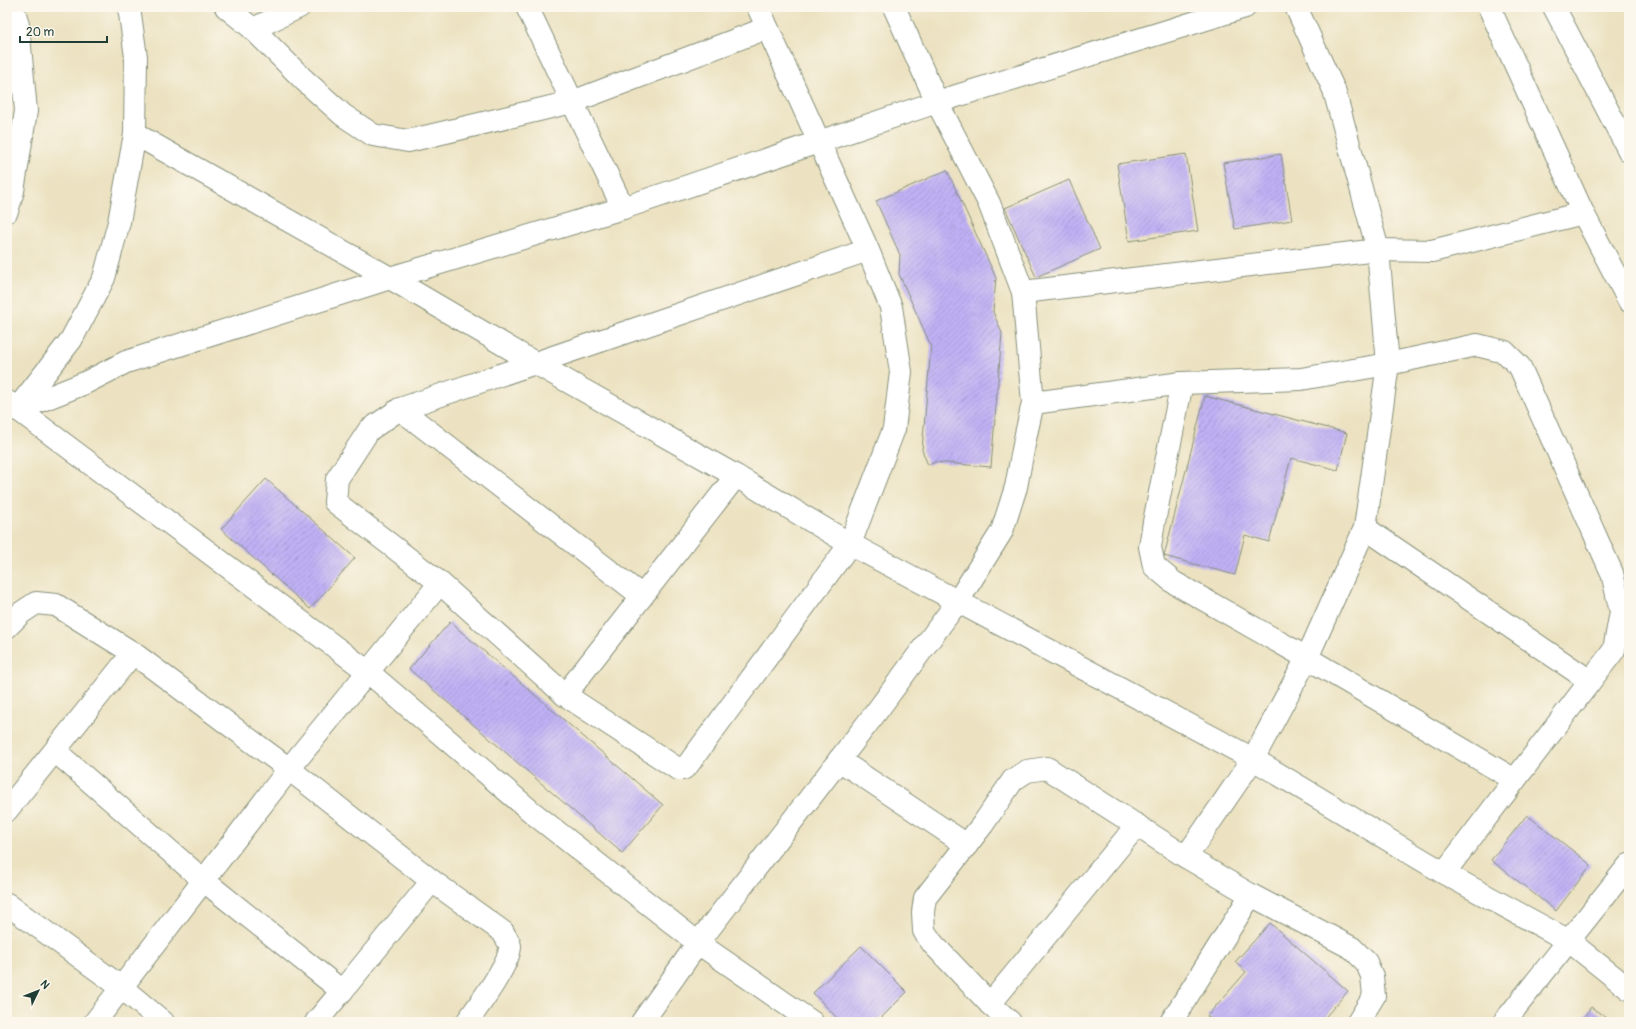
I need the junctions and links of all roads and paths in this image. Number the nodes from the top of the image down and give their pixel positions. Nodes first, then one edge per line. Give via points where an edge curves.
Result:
1 (13, 7) edge
2 (129, 7) edge
3 (226, 7) edge
4 (299, 7) edge
5 (527, 7) edge
6 (758, 7) edge
7 (894, 7) edge
8 (1245, 7) edge
9 (1296, 7) edge
10 (1489, 7) edge
11 (1554, 7) edge
12 (1212, 11) edge
13 (767, 28) junction
14 (253, 29) junction
15 (572, 102) junction
16 (937, 102) junction
17 (135, 134) junction
18 (820, 141) junction
19 (1629, 151) edge
20 (623, 208) junction
21 (7, 211) edge
22 (1583, 213) junction
23 (868, 250) junction
24 (1378, 250) junction
25 (390, 278) junction
26 (1023, 292) junction
27 (1629, 301) edge
28 (535, 363) junction
29 (1388, 364) junction
30 (1182, 384) junction
31 (1033, 403) junction
32 (400, 409) junction
33 (10, 411) edge
34 (736, 476) junction
35 (1365, 528) junction
36 (850, 544) junction
37 (440, 583) junction
38 (642, 596) junction
39 (958, 601) junction
40 (7, 627) edge
41 (134, 653) junction
42 (1307, 658) junction
43 (367, 671) junction
44 (1590, 681) junction
45 (565, 695) junction
46 (55, 751) junction
47 (1253, 759) junction
48 (839, 760) junction
49 (289, 768) junction
50 (1515, 780) junction
51 (7, 810) edge
52 (1137, 825) junction
53 (966, 845) junction
54 (1186, 857) junction
55 (1629, 865) edge
56 (1444, 873) junction
57 (203, 880) junction
58 (432, 881) junction
59 (1252, 894) junction
60 (7, 904) edge
61 (1569, 941) junction
62 (698, 943) junction
63 (121, 987) junction
64 (1629, 989) edge
65 (342, 991) junction
66 (990, 1004) junction
67 (94, 1022) edge
68 (163, 1022) edge
69 (316, 1022) edge
70 (467, 1022) edge
71 (642, 1022) edge
72 (812, 1022) edge
73 (1010, 1022) edge
74 (1171, 1022) edge
75 (1358, 1022) edge
76 (1504, 1022) edge

1 - 21 street via 18,25 26,111 13,192
2 - 17 street via 136,57
3 - 14 street
4 - 14 street
5 - 15 street
6 - 13 street
7 - 16 street
8 - 12 street
9 - 24 street via 1334,90
10 - 22 street
11 - 19 street
12 - 16 street
13 - 15 street
13 - 18 street
14 - 15 street via 343,115 373,135 408,141
15 - 20 street
16 - 18 street
16 - 26 street via 989,203
17 - 25 street
17 - 33 street via 119,222 104,278 71,340
18 - 20 street
18 - 23 street
20 - 25 street
22 - 24 street via 1432,251
22 - 27 street
23 - 28 street
23 - 36 street via 891,307 901,372 894,429
24 - 26 street
24 - 29 street
25 - 28 street
25 - 33 street via 126,362 85,383
26 - 31 street
28 - 32 street
28 - 34 street
29 - 30 street via 1301,378
29 - 35 street
29 - 44 street via 1477,345 1505,352 1520,367 1612,573 1621,612 1614,650
30 - 31 street
30 - 42 street via 1150,547 1154,566 1173,582
31 - 39 street via 1016,487 1002,531
32 - 37 street via 369,430 337,479 335,502
32 - 38 street
33 - 43 street
34 - 36 street
34 - 38 street
35 - 42 street
35 - 44 street
36 - 39 street
36 - 45 street via 683,769 678,769
37 - 43 street
37 - 45 street
38 - 45 street
39 - 47 street
39 - 48 street
40 - 41 street via 21,612 36,603 56,605
41 - 46 street
41 - 49 street
42 - 47 street
42 - 50 street
43 - 49 street
43 - 62 street via 534,813
44 - 50 street
46 - 51 street
46 - 57 street
47 - 54 street
47 - 56 street
48 - 53 street
48 - 62 street
49 - 57 street
49 - 58 street
50 - 56 street
52 - 53 street via 1047,768 1027,771 1013,780
52 - 54 street
52 - 66 street
53 - 66 street via 925,898 924,931 933,944
54 - 59 street
55 - 61 street
56 - 61 street
57 - 63 street
57 - 65 street
58 - 65 street
58 - 70 street via 503,932 510,947 497,976
59 - 74 street
59 - 75 street via 1352,948 1366,962 1372,976 1374,996
60 - 63 street
61 - 64 street
61 - 76 street
62 - 71 street
62 - 72 street
63 - 67 street
63 - 68 street
65 - 69 street
66 - 73 street

